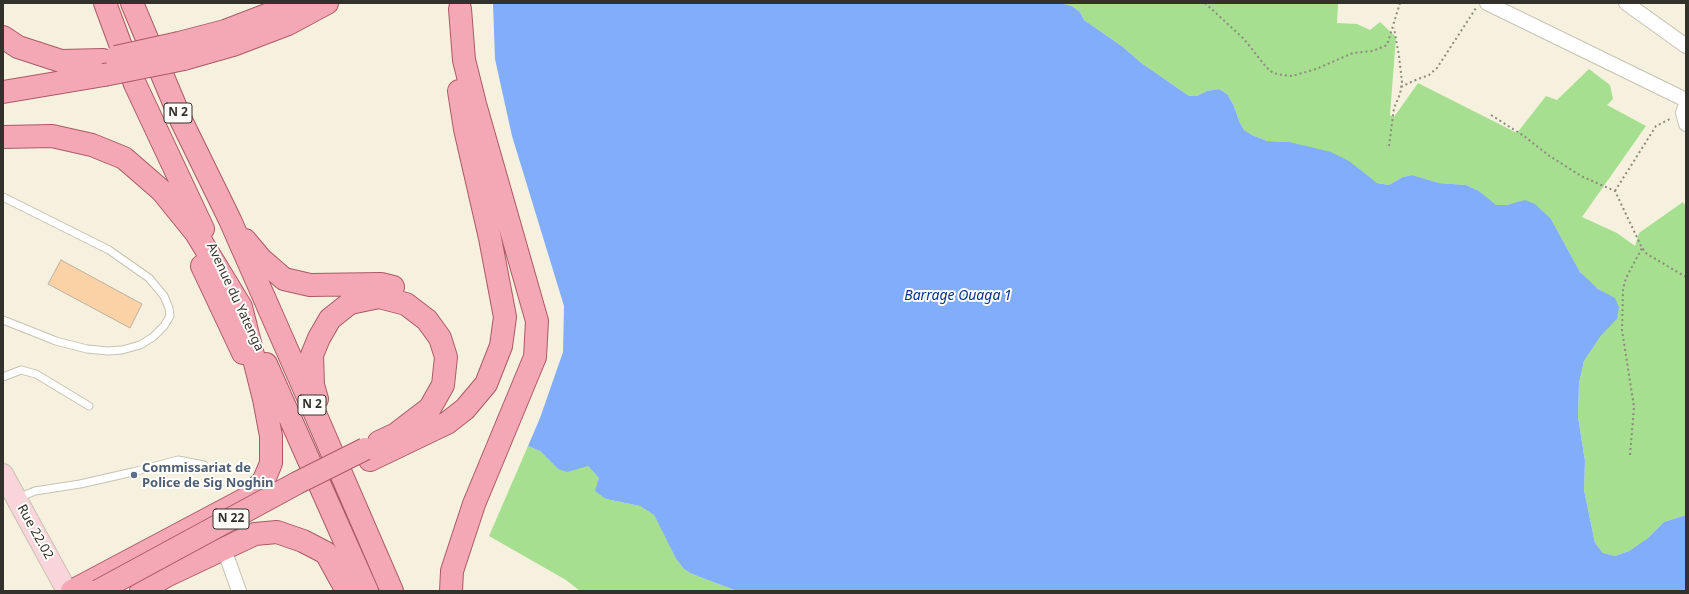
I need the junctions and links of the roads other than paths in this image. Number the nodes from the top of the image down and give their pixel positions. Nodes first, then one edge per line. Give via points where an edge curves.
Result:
1 (105, 3) edge
2 (132, 3) edge
3 (146, 3) edge
4 (293, 3) edge
5 (327, 3) edge
6 (1626, 3) edge
7 (1483, 4) edge
8 (461, 6) edge
9 (3, 37) edge
10 (1686, 46) edge
11 (182, 51) junction
12 (103, 67) junction
13 (165, 82) junction
14 (3, 92) edge
15 (1685, 110) edge
16 (52, 136) junction
17 (3, 138) edge
18 (3, 144) edge
19 (162, 191) junction
20 (3, 197) edge
21 (230, 220) junction
22 (241, 307) junction
23 (3, 320) edge
24 (3, 378) edge
25 (264, 399) junction
26 (89, 406) dead end
27 (410, 441) junction
28 (330, 448) junction
29 (368, 455) junction
30 (204, 466) dead end
31 (3, 474) edge
32 (17, 499) junction
33 (224, 549) junction
34 (67, 591) edge
35 (72, 591) edge
36 (98, 591) edge
37 (116, 591) edge
38 (141, 591) edge
39 (239, 591) edge
40 (347, 591) edge
41 (367, 591) edge
42 (392, 591) edge
43 (452, 591) edge

1 - 22 main road, Avenue du Yatenga / N 2 via 135,84
2 - 13 main road, Avenue du Yatenga / N 2
3 - 13 main road
4 - 11 main road
5 - 11 main road via 288,24 233,45
6 - 10 street
7 - 15 street
8 - 27 main road via 454,61 465,129 505,317 501,346 486,384 465,409 447,423
8 - 43 main road via 464,60 537,321 534,357 474,504 452,571
9 - 12 main road via 18,47 61,60
11 - 12 main road, bridge
12 - 14 main road
13 - 21 main road, Avenue du Yatenga / N 2
16 - 17 main road
16 - 18 main road
16 - 19 main road via 92,145 124,158
19 - 22 main road via 196,233
19 - 25 main road via 184,229
20 - 23 lane via 109,250 149,278 164,296 170,316 153,338 140,345 108,351 87,349 56,341
21 - 27 main road via 261,259 284,279 310,285 381,284 414,291 440,314 454,336 461,360 454,396 439,417
21 - 28 main road, Avenue du Yatenga / N 2
22 - 25 main road
22 - 41 main road, Avenue du Yatenga / N 2
24 - 26 lane via 21,370 36,374
25 - 35 main road via 271,436 271,463 264,480 249,497
27 - 29 main road
28 - 29 main road via 313,385 312,355 330,320 350,303 379,297 406,304 427,320 440,338 446,357 443,386 430,408
28 - 42 main road, Avenue du Yatenga / N 2
29 - 36 main road, N 22, bridge via 297,483
29 - 37 main road, N 22
30 - 32 lane via 178,460 80,484 35,491
31 - 32 street, Rue 22.02
32 - 34 street, Rue 22.02
33 - 38 main road via 166,576
33 - 39 street
33 - 40 main road via 255,534 277,532 326,553

